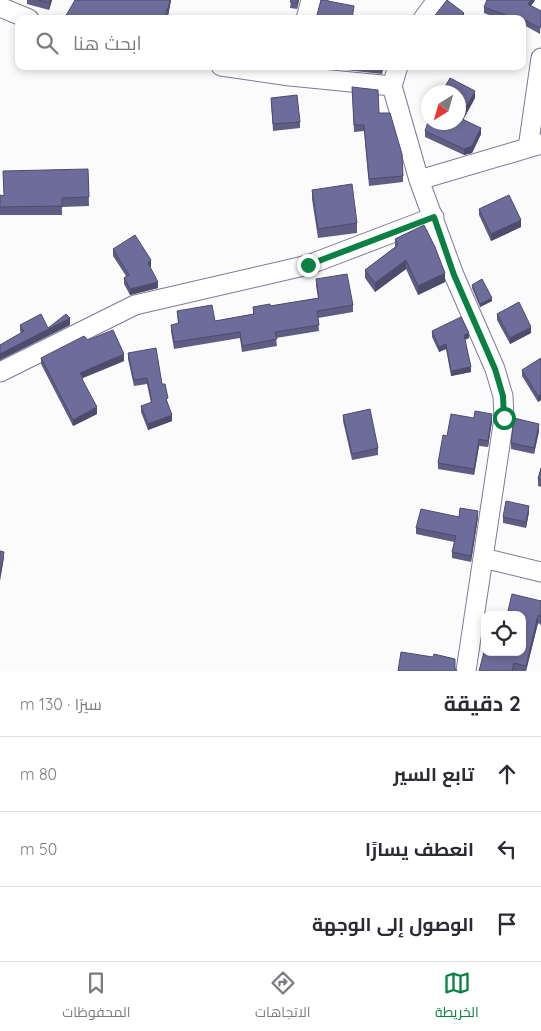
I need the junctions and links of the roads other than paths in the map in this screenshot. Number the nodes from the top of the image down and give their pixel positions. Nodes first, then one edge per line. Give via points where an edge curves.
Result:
1 (311, 0) edge
2 (437, 0) edge
3 (0, 7) edge
4 (19, 15) edge
5 (307, 15) edge
6 (427, 15) edge
7 (541, 58) edge
8 (277, 70) edge
9 (397, 70) edge
10 (291, 71) edge
11 (392, 86) junction
12 (535, 146) edge
13 (419, 180) junction
14 (434, 217) junction
15 (0, 372) edge
16 (483, 558) junction
17 (541, 572) edge
18 (466, 671) edge

1 - 5 street
2 - 6 street
3 - 4 street
7 - 12 street
8 - 10 street
9 - 11 street
10 - 11 street
11 - 13 street
12 - 13 street
13 - 14 street
14 - 15 street via 308,265 135,305
14 - 16 street via 503,396 504,418
16 - 17 street
16 - 18 street

